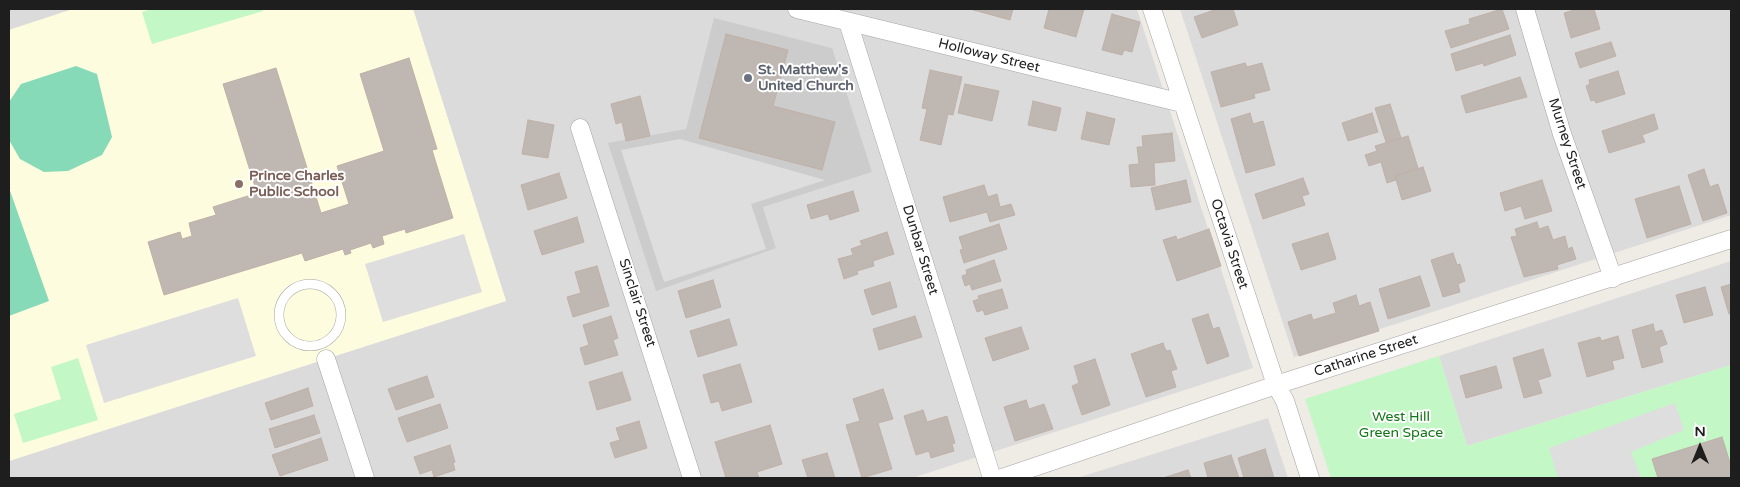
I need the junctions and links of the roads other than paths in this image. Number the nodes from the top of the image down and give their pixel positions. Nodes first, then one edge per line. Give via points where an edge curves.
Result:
1 (797, 9) edge
2 (1152, 9) edge
3 (1525, 9) edge
4 (848, 22) junction
5 (1182, 103) junction
6 (580, 128) dead end
7 (1731, 239) edge
8 (1613, 278) junction
9 (323, 352) junction
10 (1276, 385) junction
11 (365, 478) edge
12 (692, 478) edge
13 (992, 478) edge
14 (1002, 478) edge
15 (1310, 478) edge

1 - 4 street, Holloway Street
2 - 5 street, Octavia Street
3 - 8 street, Murney Street via 1562,134
4 - 5 street, Holloway Street
4 - 13 street, Dunbar Street
5 - 10 street, Octavia Street
6 - 12 street, Sinclair Street
7 - 8 street, Catharine Street
8 - 10 street, Catharine Street
9 - 9 lane via 336,332 341,314 339,304 334,296 319,286 301,286 286,296 279,313 280,322 291,340
9 - 11 street
10 - 14 street, Catharine Street
10 - 15 street, Octavia Street via 1285,401

